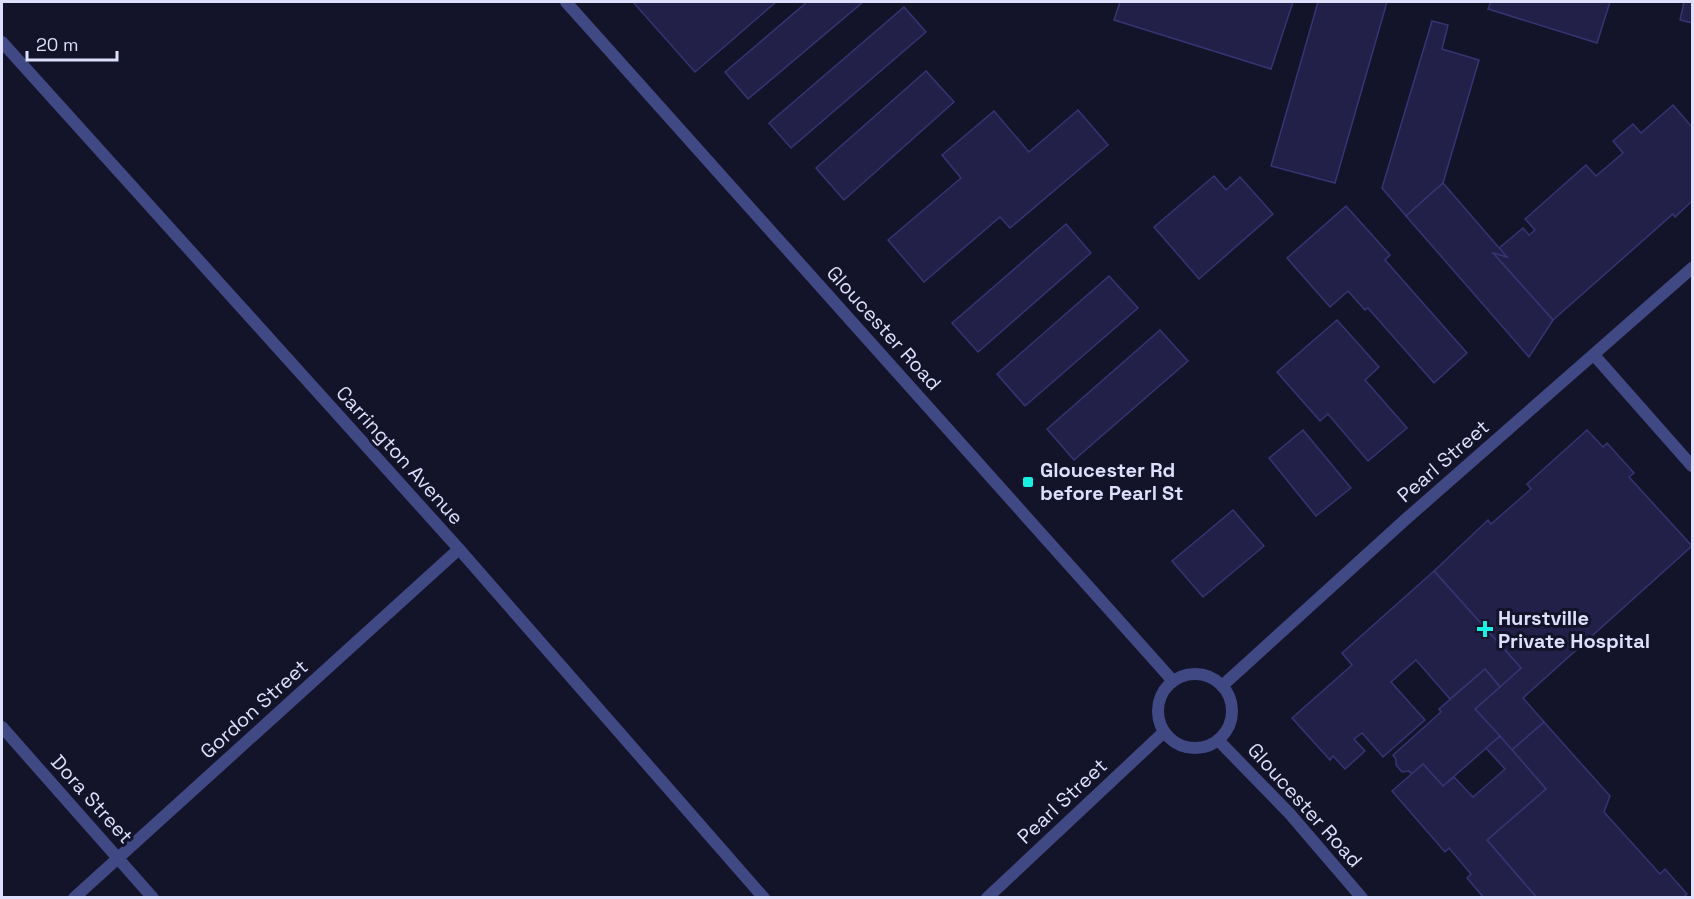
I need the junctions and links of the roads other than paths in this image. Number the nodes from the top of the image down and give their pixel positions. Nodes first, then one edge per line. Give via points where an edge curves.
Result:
1 (566, 2) edge
2 (2, 42) edge
3 (1692, 268) edge
4 (1594, 355) junction
5 (1692, 466) edge
6 (459, 549) junction
7 (1173, 681) junction
8 (1222, 686) junction
9 (2, 727) edge
10 (1164, 732) junction
11 (1218, 740) junction
12 (119, 859) junction
13 (74, 897) edge
14 (153, 897) edge
15 (764, 897) edge
16 (987, 897) edge
17 (1362, 897) edge

1 - 7 street, Gloucester Road
2 - 6 street, Carrington Avenue
3 - 4 street, Pearl Street
4 - 5 street
4 - 8 street, Pearl Street
6 - 12 street, Gordon Street
6 - 15 street, Carrington Avenue
7 - 8 street via 1182,676 1203,675
7 - 10 street via 1159,699 1159,722
8 - 11 street via 1229,696 1231,714 1226,731
9 - 12 street, Dora Street
10 - 11 street via 1173,741 1195,748
10 - 16 street, Pearl Street
11 - 17 street, Gloucester Road via 1290,814
12 - 13 street, Gordon Street
12 - 14 street, Dora Street

